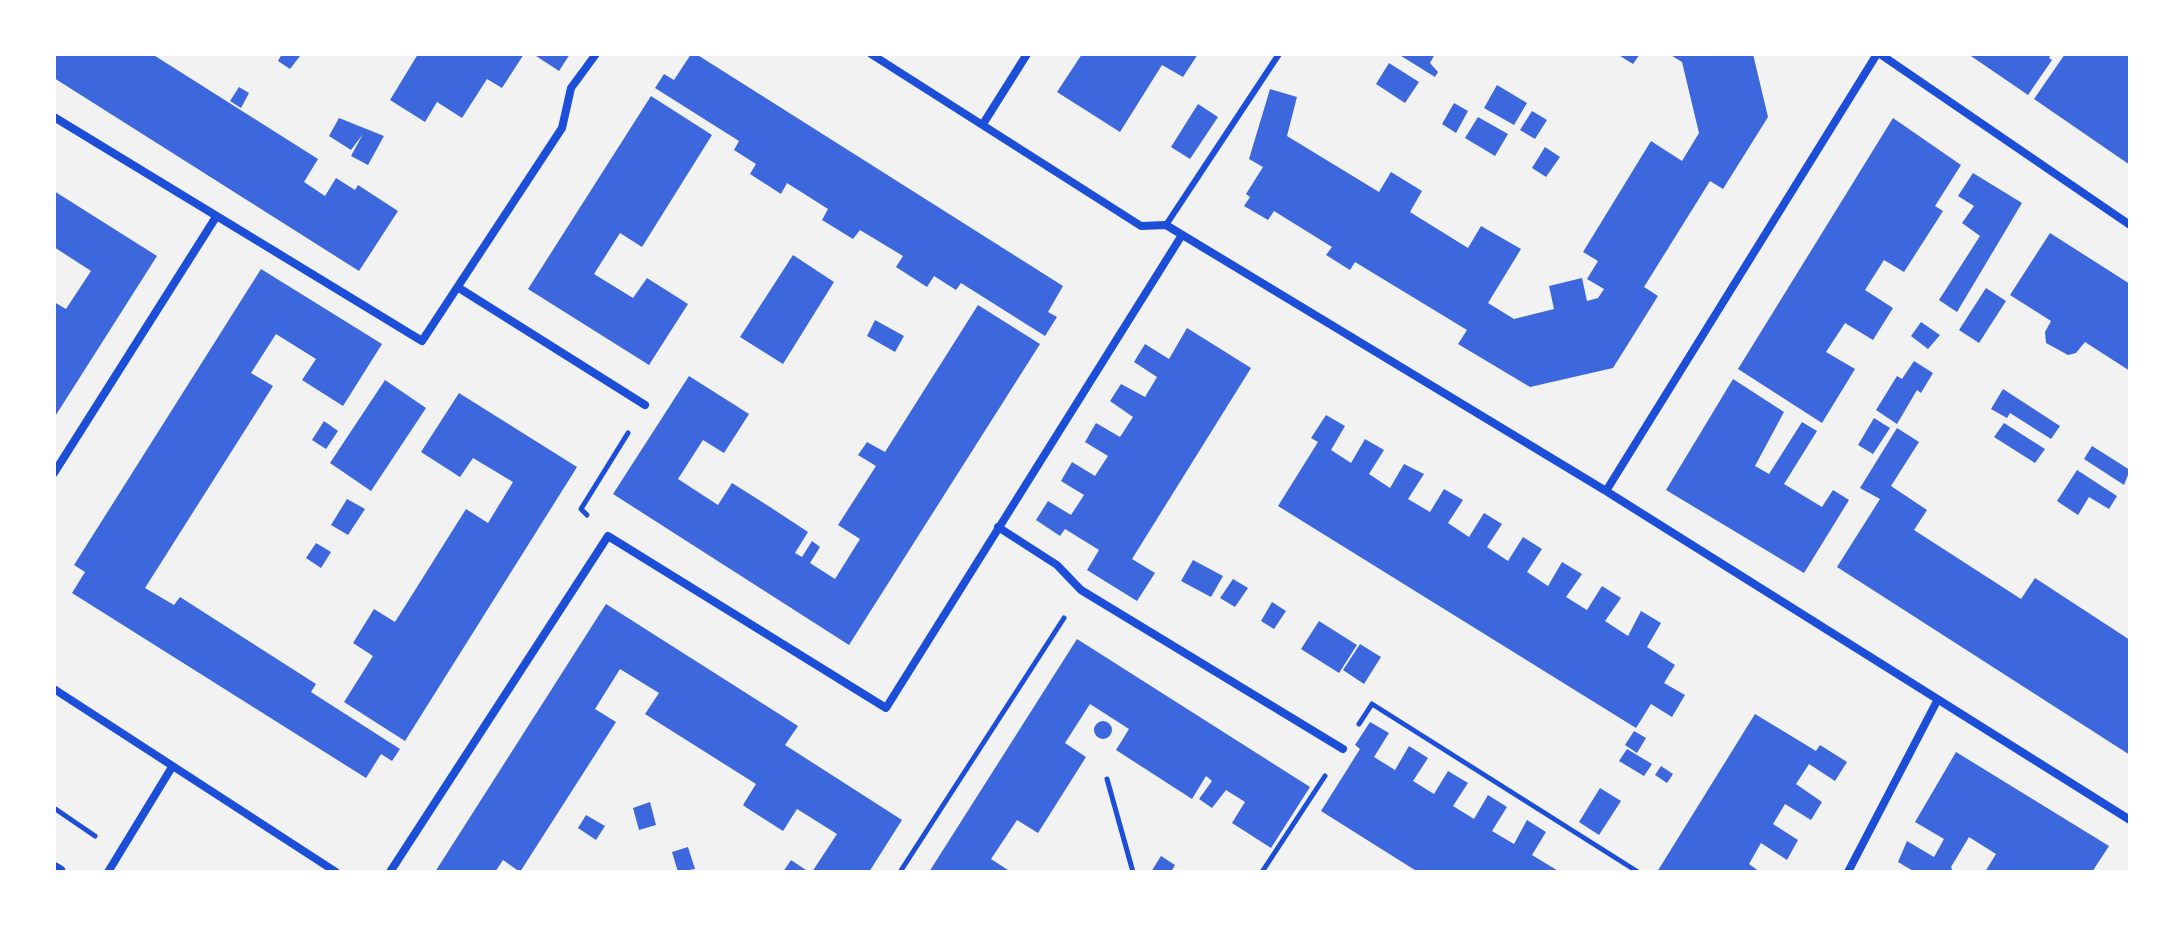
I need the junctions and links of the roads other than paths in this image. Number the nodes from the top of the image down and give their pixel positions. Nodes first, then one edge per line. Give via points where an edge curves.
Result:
1 (596, 54) edge
2 (871, 54) edge
3 (1027, 54) edge
4 (1279, 54) edge
5 (1878, 54) edge
6 (54, 117) edge
7 (983, 124) junction
8 (216, 217) junction
9 (1166, 225) junction
10 (2130, 225) edge
11 (1182, 235) junction
12 (459, 288) junction
13 (645, 405) road end
14 (54, 473) edge
15 (1606, 491) junction
16 (998, 527) junction
17 (54, 689) edge
18 (1937, 701) junction
19 (1343, 749) road end
20 (172, 767) junction
21 (2130, 820) edge
22 (108, 872) edge
23 (336, 872) edge
24 (390, 872) edge
25 (1848, 872) edge

1 - 12 street via 571,88 562,128
2 - 7 street
3 - 7 street
4 - 9 lane
5 - 10 street
5 - 15 street
6 - 8 street
7 - 9 street via 1141,226
8 - 12 street via 422,341
8 - 14 street
9 - 11 street
11 - 15 street
11 - 16 street
12 - 13 street
15 - 18 street
16 - 19 street via 1057,565 1081,590
16 - 24 street via 886,708 608,536
17 - 20 street
18 - 21 street
18 - 25 street
20 - 22 street
20 - 23 street

